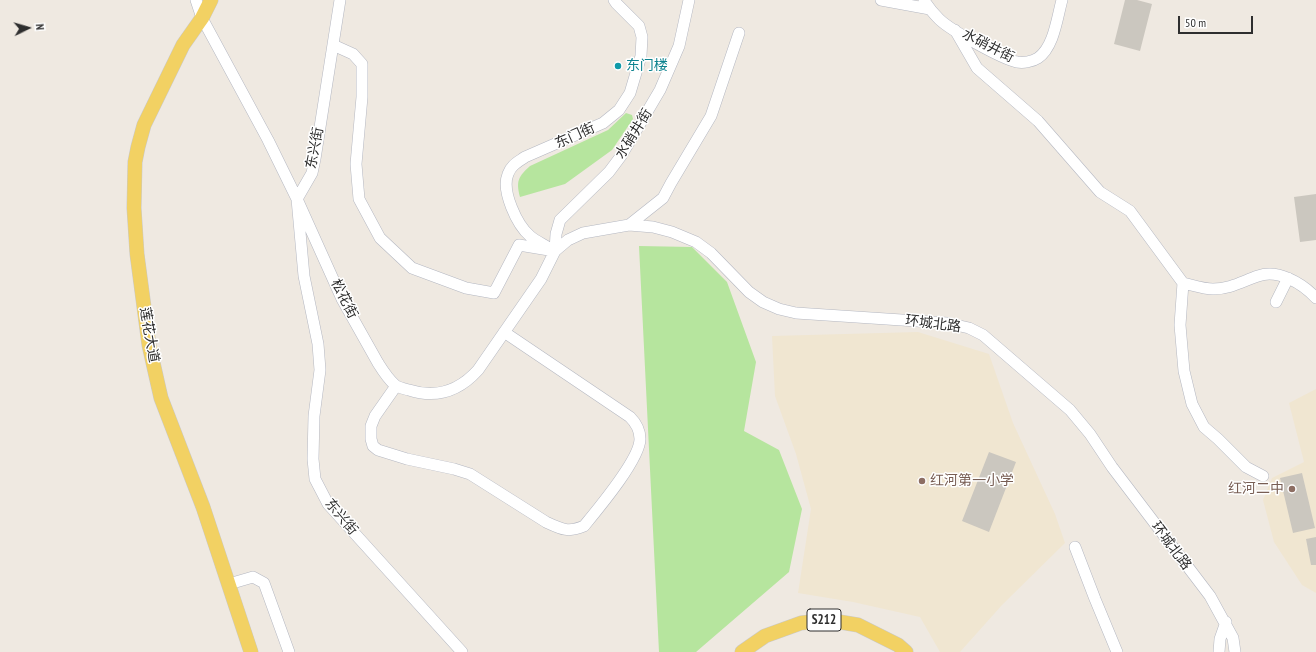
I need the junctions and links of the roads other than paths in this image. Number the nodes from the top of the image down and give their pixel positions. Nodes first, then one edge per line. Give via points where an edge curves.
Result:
1 (196, 0) edge
2 (211, 0) edge
3 (340, 0) edge
4 (614, 0) edge
5 (689, 0) edge
6 (881, 0) edge
7 (1062, 0) edge
8 (927, 4) edge
9 (202, 18) junction
10 (955, 30) junction
11 (739, 33) dead end
12 (333, 45) junction
13 (297, 199) junction
14 (629, 225) junction
15 (554, 251) junction
16 (1288, 278) junction
17 (1183, 283) junction
18 (1316, 298) edge
19 (1276, 302) dead end
20 (504, 332) junction
21 (396, 386) junction
22 (1263, 476) dead end
23 (1075, 547) dead end
24 (229, 584) junction
25 (1226, 622) junction
26 (251, 652) edge
27 (289, 652) edge
28 (462, 652) edge
29 (742, 652) edge
30 (906, 652) edge
31 (1117, 652) edge
32 (1219, 652) edge
33 (1235, 652) edge

1 - 9 street, 松花街
2 - 9 main road, 莲花大道
3 - 12 street, 东兴街
4 - 15 street, 东门街 via 639,26 642,37 641,56 630,93 620,110 603,123 526,157 514,164 508,174 507,195 518,220 530,236
5 - 15 street, 水硝井街 via 679,46 660,90 609,172 560,220
6 - 8 street, 水硝井街
7 - 10 street, 水硝井街 via 1046,50 1037,59 1025,63 1004,58
8 - 10 street, 水硝井街 via 940,20
9 - 13 street, 松花街
9 - 24 main road, 莲花大道 via 183,45 144,125 135,162 136,254 149,345 161,398 204,507
10 - 17 street via 977,68 1038,121 1100,192 1130,211
11 - 14 street via 711,116 663,198
12 - 13 street, 东兴街 via 312,173
12 - 15 street via 353,54 362,64 356,164 359,199 380,238 412,268 466,288 494,293 519,245
13 - 21 street, 松花街 via 342,299 384,373
13 - 28 street, 东兴街 via 304,276 318,344 320,370 314,416 315,479 328,504
14 - 15 street, 环城北路 via 583,233
14 - 25 street, 环城北路 via 653,227 696,242 711,253 749,292 779,309 796,313 947,323 969,328 984,335 1070,410 1210,596
15 - 20 street via 541,279
16 - 17 street via 1271,274 1259,275 1236,285 1213,289
16 - 18 street via 1303,286
16 - 19 street
17 - 22 street via 1180,325 1184,371 1192,404 1204,427 1246,467
20 - 21 street via 478,370 458,387 430,394
20 - 21 street via 630,417 636,424 640,440 637,450 624,474 584,526 568,530 559,528 470,474 378,450 373,446 371,426
23 - 31 street
24 - 26 main road, 莲花大道
24 - 27 street via 253,577 264,584
25 - 32 street
25 - 33 street, 环城北路 via 1233,638
29 - 30 main road, S212 via 766,636 801,623 828,620 858,625 898,645

